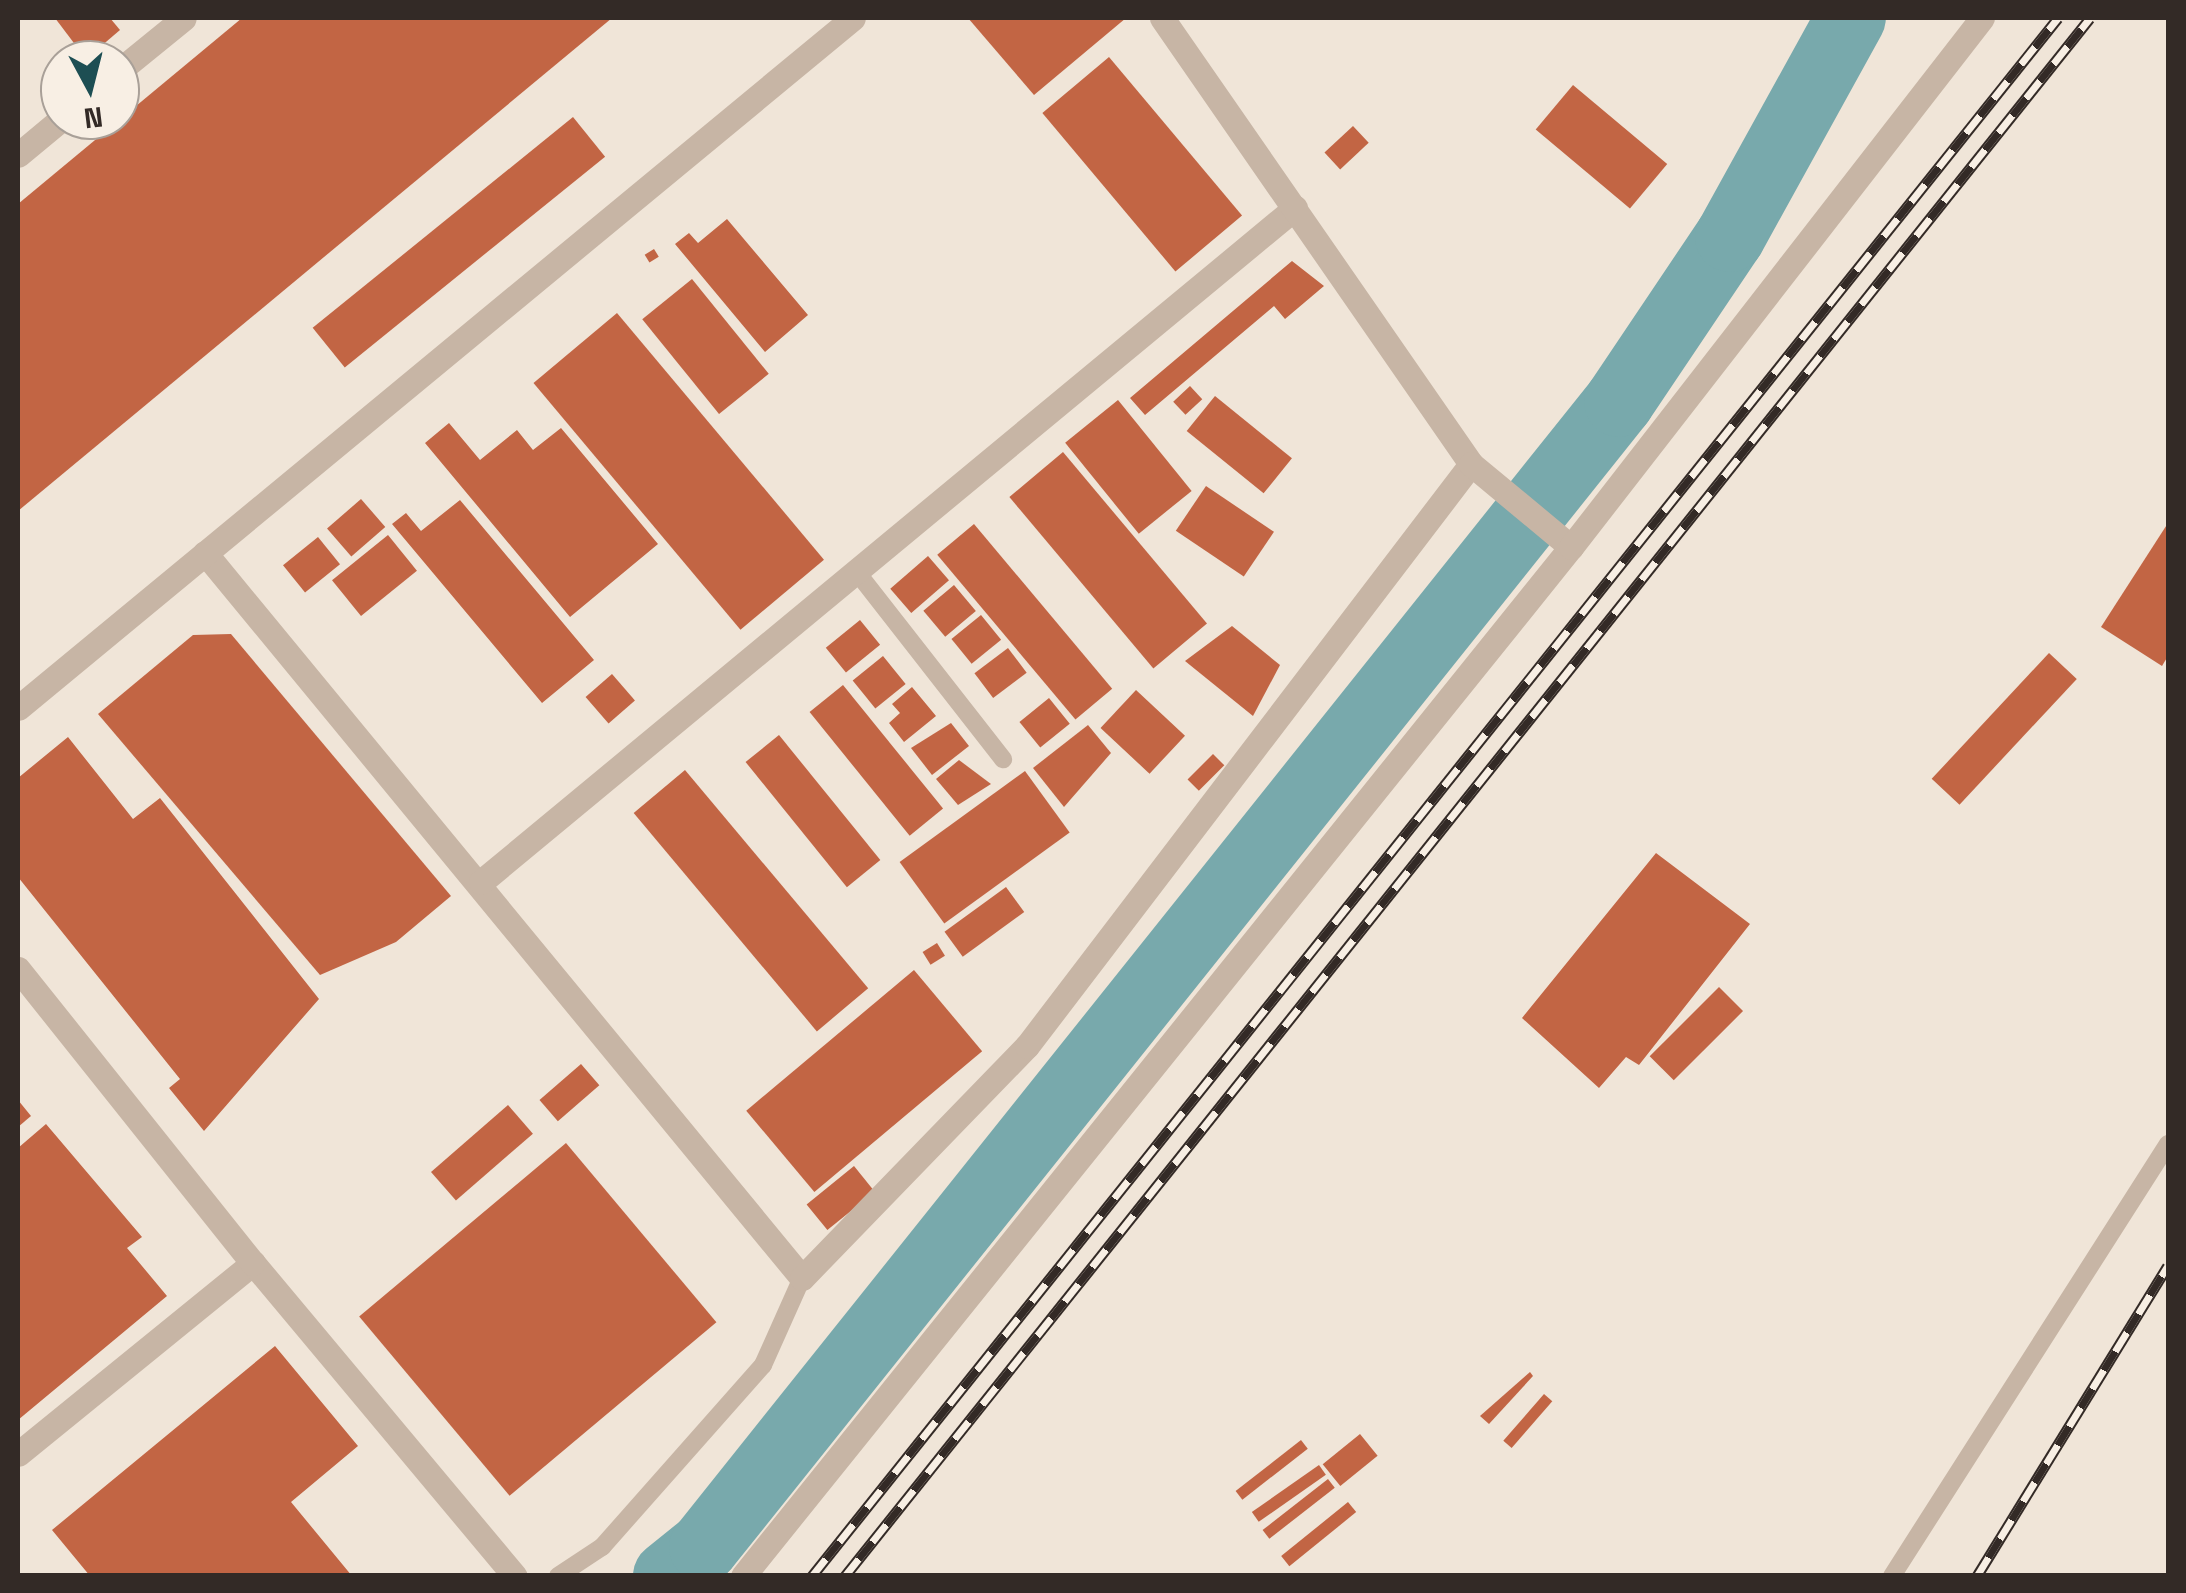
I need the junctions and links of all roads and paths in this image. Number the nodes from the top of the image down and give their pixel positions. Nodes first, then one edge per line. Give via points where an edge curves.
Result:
1 (184, 18) edge
2 (853, 18) edge
3 (1162, 18) edge
4 (1982, 18) edge
5 (140, 54) edge
6 (40, 137) edge
7 (18, 155) edge
8 (1294, 208) junction
9 (1471, 464) junction
10 (1563, 540) junction
11 (205, 553) junction
12 (856, 572) junction
13 (18, 708) edge
14 (1003, 759) dead end
15 (481, 882) junction
16 (18, 969) edge
17 (2168, 1144) edge
18 (253, 1263) junction
19 (802, 1278) junction
20 (18, 1454) edge
21 (516, 1576) edge
22 (558, 1576) edge
23 (743, 1576) edge
24 (1892, 1576) edge

1 - 5 street
2 - 11 street
3 - 8 street
4 - 10 street
6 - 7 street
8 - 9 street
8 - 12 street
9 - 10 street
9 - 19 street via 1027,1046
10 - 23 street
11 - 13 street
11 - 15 street
12 - 14 lane
12 - 15 street
15 - 19 street
16 - 18 street
17 - 24 lane
18 - 20 street
18 - 21 street
19 - 22 lane via 764,1365 602,1548

